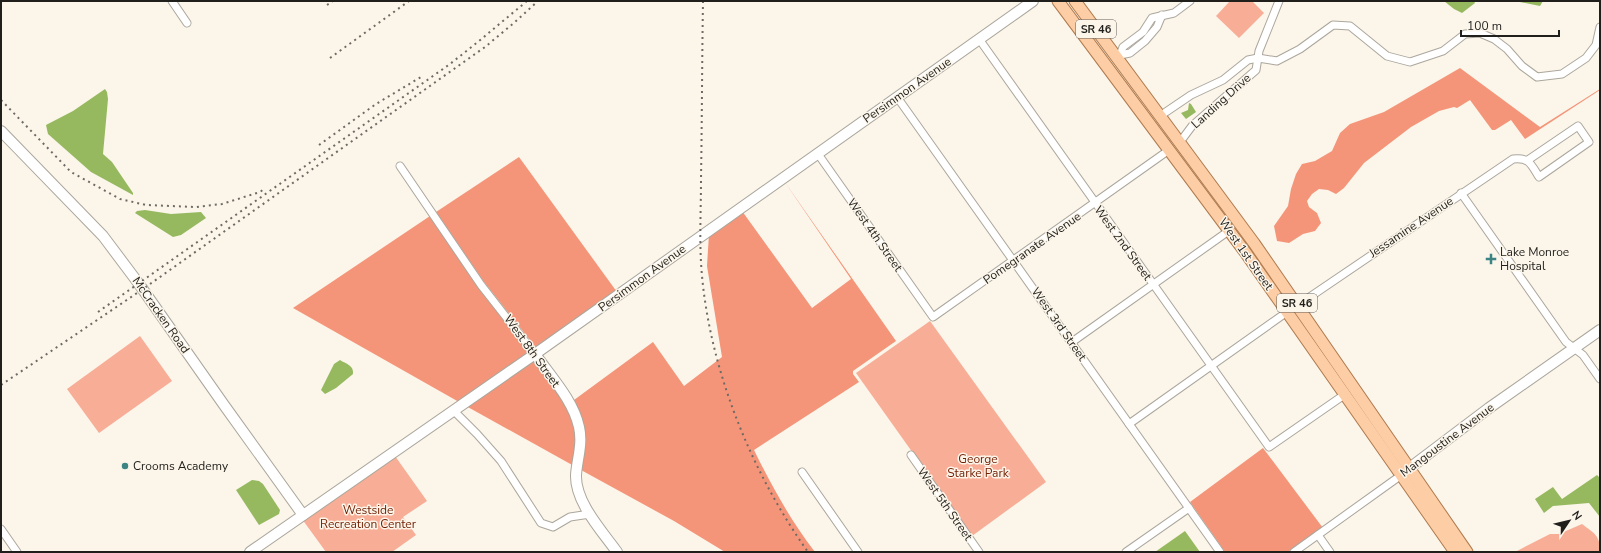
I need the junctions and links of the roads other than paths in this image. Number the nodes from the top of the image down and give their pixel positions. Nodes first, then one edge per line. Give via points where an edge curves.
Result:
1 (172, 1) edge
2 (1033, 1) edge
3 (1058, 1) edge
4 (1075, 1) edge
5 (1190, 1) edge
6 (1279, 1) edge
7 (187, 23) dead end
8 (1600, 27) edge
9 (979, 39) junction
10 (1119, 56) junction
11 (1258, 58) junction
12 (897, 97) junction
13 (1160, 116) junction
14 (1, 131) edge
15 (1180, 142) junction
16 (1170, 150) junction
17 (818, 154) junction
18 (1528, 160) junction
19 (400, 166) dead end
20 (1199, 168) junction
21 (1461, 193) junction
22 (1094, 204) junction
23 (1230, 230) junction
24 (1014, 261) junction
25 (1259, 272) junction
26 (1153, 284) junction
27 (1298, 305) junction
28 (1287, 312) junction
29 (933, 317) joint
30 (1600, 330) edge
31 (1317, 332) junction
32 (1072, 342) junction
33 (1575, 348) junction
34 (535, 354) junction
35 (1212, 366) junction
36 (1600, 379) edge
37 (1344, 394) junction
38 (453, 410) junction
39 (1129, 424) junction
40 (911, 456) dead end
41 (1410, 467) junction
42 (802, 472) dead end
43 (1400, 476) junction
44 (1189, 508) junction
45 (303, 514) junction
46 (590, 514) junction
47 (1, 529) edge
48 (1318, 536) junction
49 (17, 552) edge
50 (250, 552) edge
51 (617, 552) edge
52 (858, 552) edge
53 (979, 552) edge
54 (1126, 552) edge
55 (1220, 552) edge
56 (1294, 552) edge
57 (1330, 552) edge
58 (1455, 552) edge
59 (1468, 552) edge

1 - 7 street
2 - 9 street, Persimmon Avenue
3 - 16 main road, West 1st Street / SR 46
4 - 10 main road, West 1st Street / SR 46
5 - 10 street via 1174,13 1162,15 1158,27 1145,41 1130,53
6 - 11 street, Landing Drive
8 - 11 street via 1596,45 1586,58 1562,74 1537,77 1522,66 1507,49 1480,33 1465,34 1443,51 1410,62 1387,56 1350,26 1333,25 1300,49 1277,61
9 - 12 street, Persimmon Avenue
9 - 22 street, West 2nd Street
10 - 13 main road, West 1st Street / SR 46
11 - 13 street via 1248,60 1223,80 1191,95
11 - 15 street, Landing Drive via 1256,70 1192,126
12 - 17 street, Persimmon Avenue
12 - 24 street, West 3rd Street
13 - 15 main road, West 1st Street / SR 46
14 - 45 street, McCracken Road via 103,236
15 - 20 main road, West 1st Street / SR 46
16 - 20 main road via 1180,152 1190,164
16 - 22 street, Pomegranate Avenue
16 - 23 main road, West 1st Street / SR 46
17 - 29 street, West 4th Street
17 - 34 street, Persimmon Avenue
18 - 18 street, Jessamine Avenue via 1578,126 1589,142 1539,176
18 - 21 street, Jessamine Avenue via 1513,159
19 - 34 street, West 8th Street via 481,285
20 - 27 main road, West 1st Street / SR 46
21 - 27 street, Jessamine Avenue
21 - 33 street via 1566,342
22 - 24 street, Pomegranate Avenue
22 - 26 street, West 2nd Street
23 - 25 main road, West 1st Street / SR 46
23 - 26 street
24 - 29 street, Pomegranate Avenue
24 - 32 street, West 3rd Street
25 - 27 main road via 1284,299
25 - 28 main road, West 1st Street / SR 46
26 - 32 street
26 - 35 street, West 2nd Street
27 - 31 main road, West 1st Street / SR 46
28 - 31 main road via 1297,316 1305,325
28 - 35 street
28 - 37 main road, West 1st Street / SR 46
30 - 33 street, Mangoustine Avenue
31 - 41 main road, West 1st Street / SR 46
32 - 39 street, West 3rd Street
33 - 36 street
33 - 41 street, Mangoustine Avenue
34 - 38 street, Persimmon Avenue
34 - 46 street, West 8th Street via 572,407 579,426 581,446 576,476 580,498
35 - 37 street, West 2nd Street via 1269,447
35 - 39 street
37 - 43 main road, West 1st Street / SR 46
38 - 45 street, Persimmon Avenue
38 - 46 street via 501,461 541,523 553,527 570,518
39 - 44 street, West 3rd Street
40 - 53 street, West 5th Street
41 - 43 street, Mangoustine Avenue
41 - 59 main road, West 1st Street / SR 46
42 - 52 street
43 - 48 street, Mangoustine Avenue
43 - 58 main road, West 1st Street / SR 46
44 - 54 street
44 - 55 street, West 3rd Street
45 - 50 street, Persimmon Avenue
46 - 51 street, West 8th Street
47 - 49 street
48 - 56 street, Mangoustine Avenue
48 - 57 street

